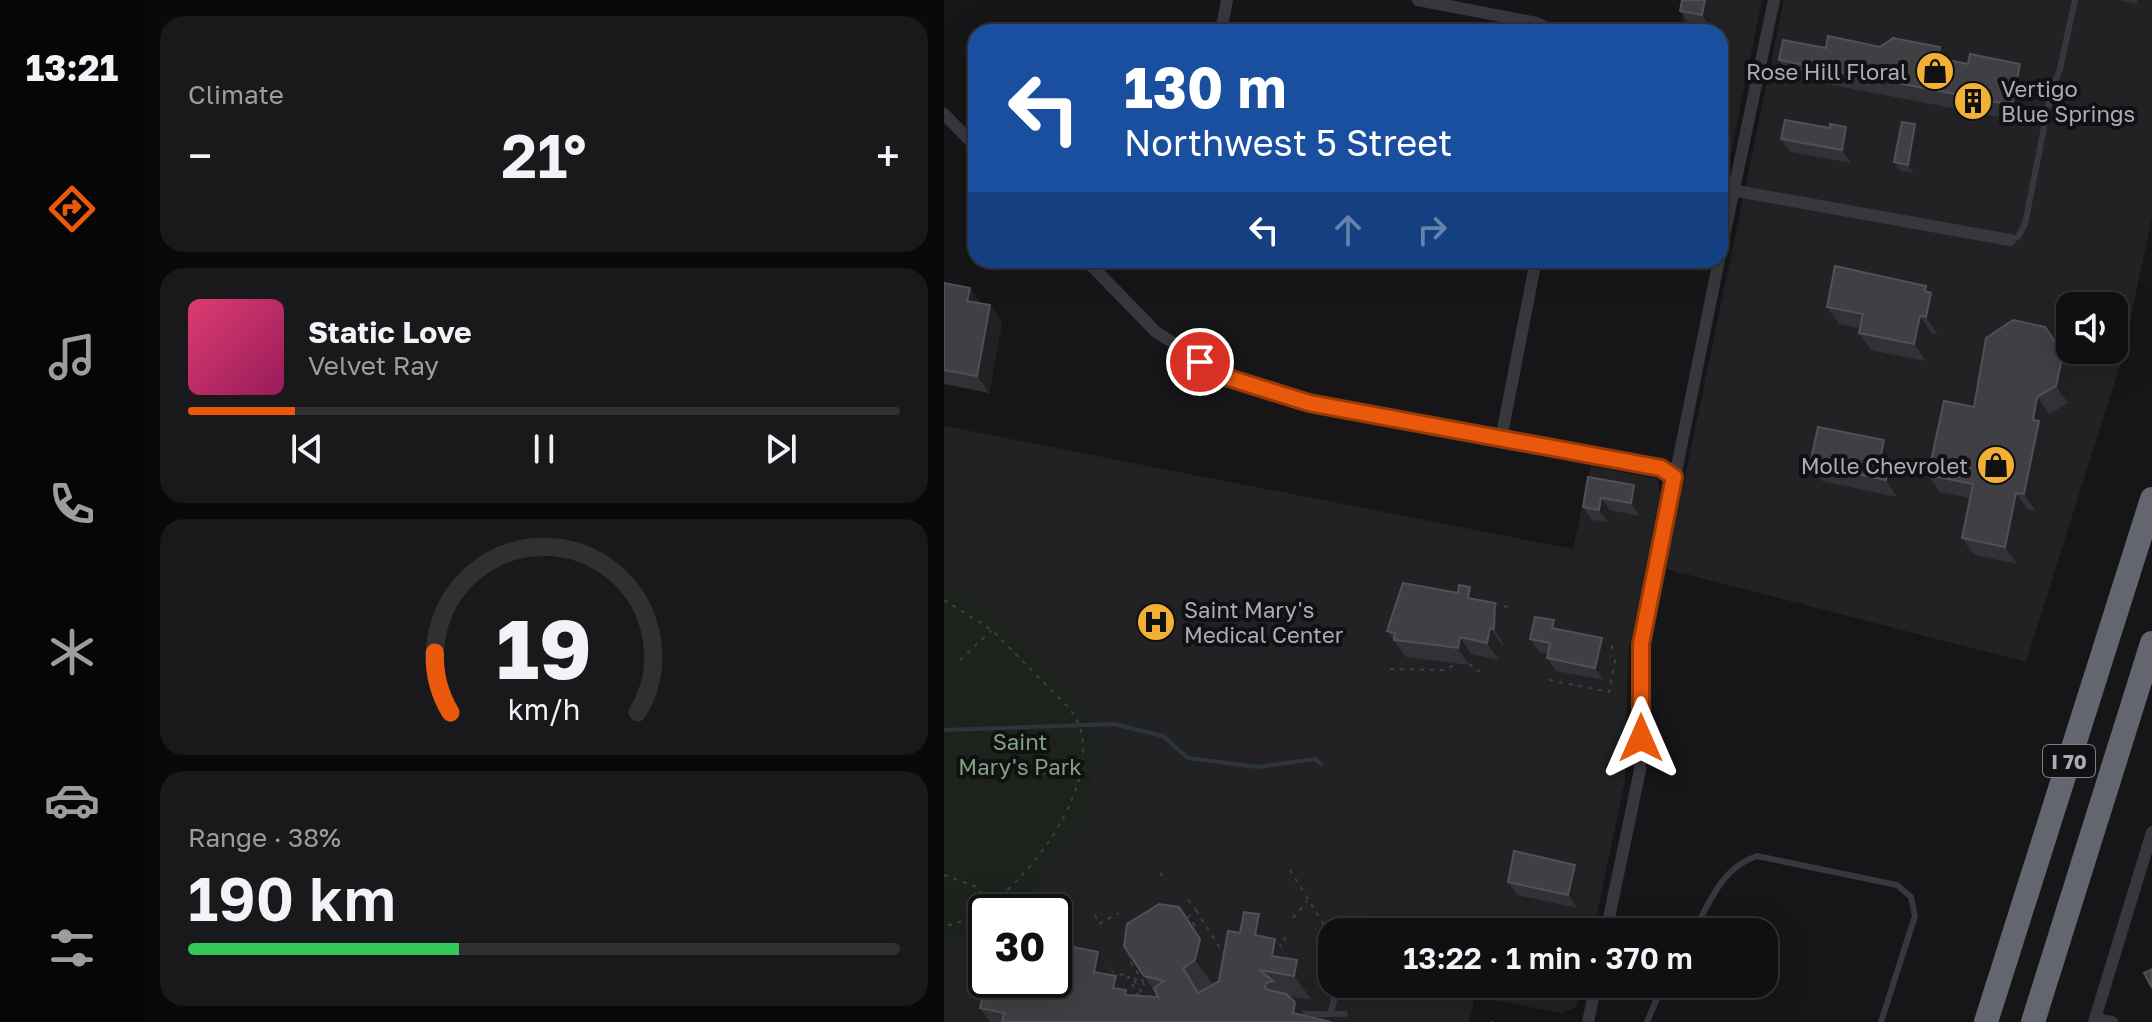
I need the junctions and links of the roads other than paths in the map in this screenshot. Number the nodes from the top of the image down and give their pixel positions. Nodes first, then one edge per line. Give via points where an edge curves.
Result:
1 (1227, 0) edge
2 (1418, 0) edge
3 (1774, 0) edge
4 (2075, 0) edge
5 (1222, 24) edge
6 (1539, 24) edge
7 (944, 114) edge
8 (968, 139) edge
9 (1728, 190) edge
10 (1734, 191) junction
11 (1728, 220) edge
12 (2010, 240) joint
13 (1094, 268) edge
14 (1534, 268) edge
15 (1718, 268) edge
16 (1501, 439) junction
17 (1674, 477) junction
18 (2152, 486) edge
19 (2149, 508) edge
20 (2152, 643) edge
21 (2152, 832) edge
22 (1609, 918) edge
23 (1701, 918) edge
24 (1334, 998) edge
25 (1593, 998) edge
26 (1657, 998) edge
27 (1288, 1012) edge
28 (1331, 1012) junction
29 (1345, 1014) dead end
30 (2094, 1020) edge
31 (1588, 1022) edge
32 (1647, 1022) edge
33 (1881, 1022) edge
34 (1986, 1022) edge
35 (2033, 1022) edge
36 (2112, 1022) edge

1 - 5 street
2 - 6 street
3 - 10 street
4 - 12 lane via 2025,224
7 - 8 street
9 - 10 street
10 - 11 street
10 - 12 street
13 - 16 street via 1156,332 1229,378 1309,403
14 - 16 street
15 - 17 street
16 - 17 street via 1661,468
17 - 22 street via 1641,644 1640,770
18 - 19 highway
19 - 34 highway, I 70
20 - 35 highway, I 70
21 - 30 street
23 - 33 lane via 1724,878 1740,862 1757,856 1897,885 1911,897 1915,916
24 - 28 lane
25 - 31 street
26 - 32 lane
27 - 28 lane
28 - 29 lane
30 - 36 street

